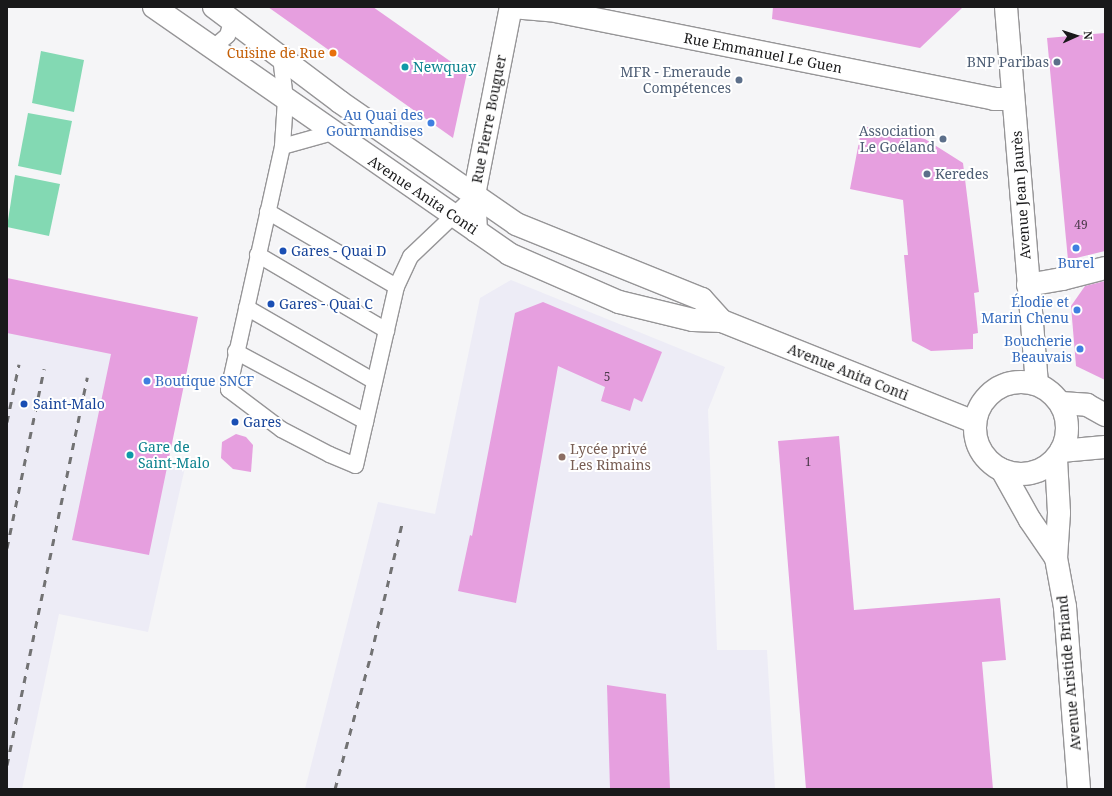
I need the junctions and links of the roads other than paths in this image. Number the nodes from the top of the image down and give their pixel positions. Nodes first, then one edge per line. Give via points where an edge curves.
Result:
1 (154, 7) edge
2 (511, 7) edge
3 (1006, 7) edge
4 (227, 11) edge
5 (212, 48) junction
6 (280, 56) junction
7 (1013, 99) junction
8 (285, 100) junction
9 (332, 132) junction
10 (282, 146) junction
11 (474, 195) junction
12 (267, 211) junction
13 (452, 215) junction
14 (476, 231) junction
15 (258, 254) junction
16 (1105, 268) edge
17 (1028, 285) junction
18 (396, 286) junction
19 (246, 307) junction
20 (722, 321) junction
21 (386, 330) junction
22 (235, 351) junction
23 (374, 381) junction
24 (1036, 384) junction
25 (1060, 403) junction
26 (1105, 415) edge
27 (365, 421) junction
28 (975, 422) junction
29 (1105, 447) edge
30 (1058, 455) junction
31 (1002, 470) junction
32 (1056, 558) junction
33 (1079, 789) edge

1 - 5 street, Avenue Anita Conti
2 - 7 street, Rue Emmanuel Le Guen via 550,10 994,99
2 - 11 street, Rue Pierre Bouguer
3 - 7 street, Avenue Jean Jaurès
4 - 5 lane via 227,35
4 - 6 street, Avenue Anita Conti
5 - 8 street, Avenue Anita Conti
6 - 8 lane
6 - 11 street, Avenue Anita Conti via 340,102
7 - 17 street, Avenue Jean Jaurès
8 - 9 street, Avenue Anita Conti
8 - 10 lane
9 - 10 lane
9 - 13 street, Avenue Anita Conti
10 - 12 lane
11 - 13 lane
11 - 14 street, Rue Pierre Bouguer
11 - 20 street, Avenue Anita Conti via 516,224 702,299
12 - 15 lane
12 - 18 lane
13 - 14 street, Avenue Anita Conti
13 - 18 lane via 410,256
14 - 20 street, Avenue Anita Conti via 510,254 619,302 693,320
15 - 19 lane
15 - 21 lane
16 - 17 street via 1062,280
17 - 24 street, Avenue Jean Jaurès
18 - 21 lane
19 - 22 lane
19 - 23 lane
20 - 28 street, Avenue Anita Conti
21 - 23 lane
22 - 27 lane
22 - 27 lane via 228,389 288,432 355,465
23 - 27 lane
24 - 25 street via 1050,391
24 - 28 street via 1023,381 996,388 986,397
25 - 26 street via 1087,405
25 - 30 street via 1068,427
28 - 31 street via 980,451
29 - 30 street
30 - 31 street via 1045,468 1031,473 1017,474
30 - 32 street, Avenue Aristide Briand via 1059,513
31 - 32 street, Avenue Aristide Briand via 1030,520
32 - 33 street, Avenue Aristide Briand via 1065,607

